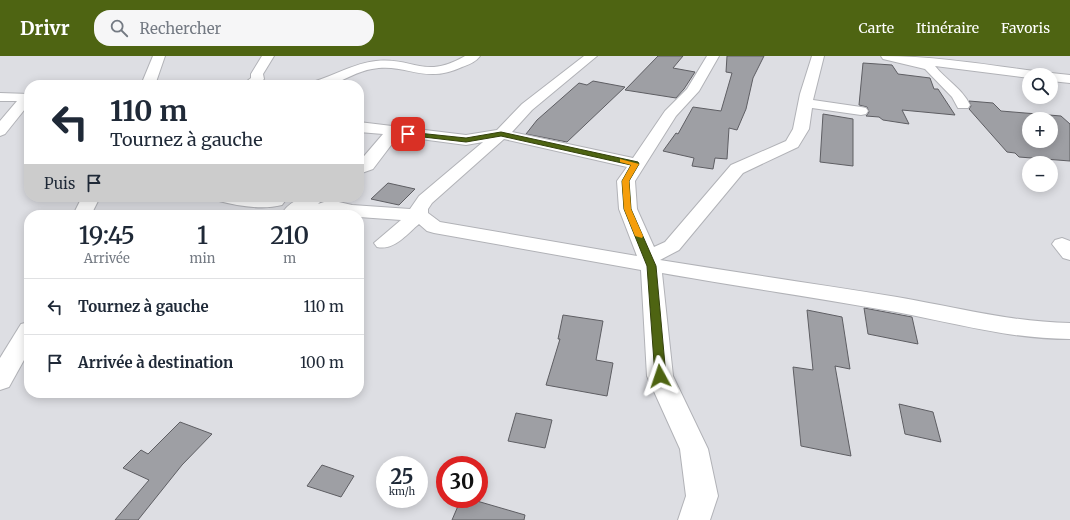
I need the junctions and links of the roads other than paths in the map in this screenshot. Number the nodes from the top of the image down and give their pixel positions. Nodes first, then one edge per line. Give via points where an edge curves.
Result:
1 (159, 56) edge
2 (268, 56) edge
3 (387, 56) edge
4 (474, 56) edge
5 (591, 56) edge
6 (713, 56) edge
7 (818, 56) edge
8 (887, 56) edge
9 (903, 59) junction
10 (1021, 60) dead end
11 (373, 65) junction
12 (1027, 68) edge
13 (1022, 75) edge
14 (1058, 78) edge
15 (1070, 79) edge
16 (150, 80) edge
17 (256, 80) edge
18 (337, 80) edge
19 (0, 97) edge
20 (24, 97) edge
21 (24, 101) edge
22 (806, 103) junction
23 (963, 105) dead end
24 (861, 111) dead end
25 (3, 125) edge
26 (364, 128) edge
27 (394, 131) junction
28 (501, 134) junction
29 (466, 140) junction
30 (481, 152) junction
31 (636, 164) junction
32 (364, 166) edge
33 (316, 203) edge
34 (297, 210) edge
35 (348, 210) edge
36 (364, 212) edge
37 (419, 215) junction
38 (384, 243) dead end
39 (650, 262) junction
40 (1070, 331) edge
41 (24, 339) edge
42 (0, 380) edge
43 (694, 520) edge

1 - 16 street
2 - 17 street via 257,74
3 - 11 street
4 - 11 street via 458,65 440,70 423,71
5 - 28 street via 527,106
6 - 31 street via 692,91 670,114
7 - 22 street
8 - 9 street
9 - 13 street via 957,64
9 - 23 street via 929,66 933,73 960,96
10 - 12 street
11 - 18 street via 359,68
14 - 15 street
19 - 20 street
21 - 25 street
22 - 24 street
22 - 39 street via 801,129 792,144 737,169 672,246
26 - 27 street
27 - 29 street
27 - 32 street
28 - 29 street
28 - 30 street
28 - 31 street
29 - 30 street
30 - 37 street via 425,200 419,209
31 - 39 street via 626,181 628,209
33 - 34 street
33 - 35 street
36 - 37 street
37 - 38 street
37 - 39 street via 434,227
39 - 40 street via 891,304 1000,326 1054,332
39 - 43 street via 660,376 694,449 702,496
41 - 42 street

